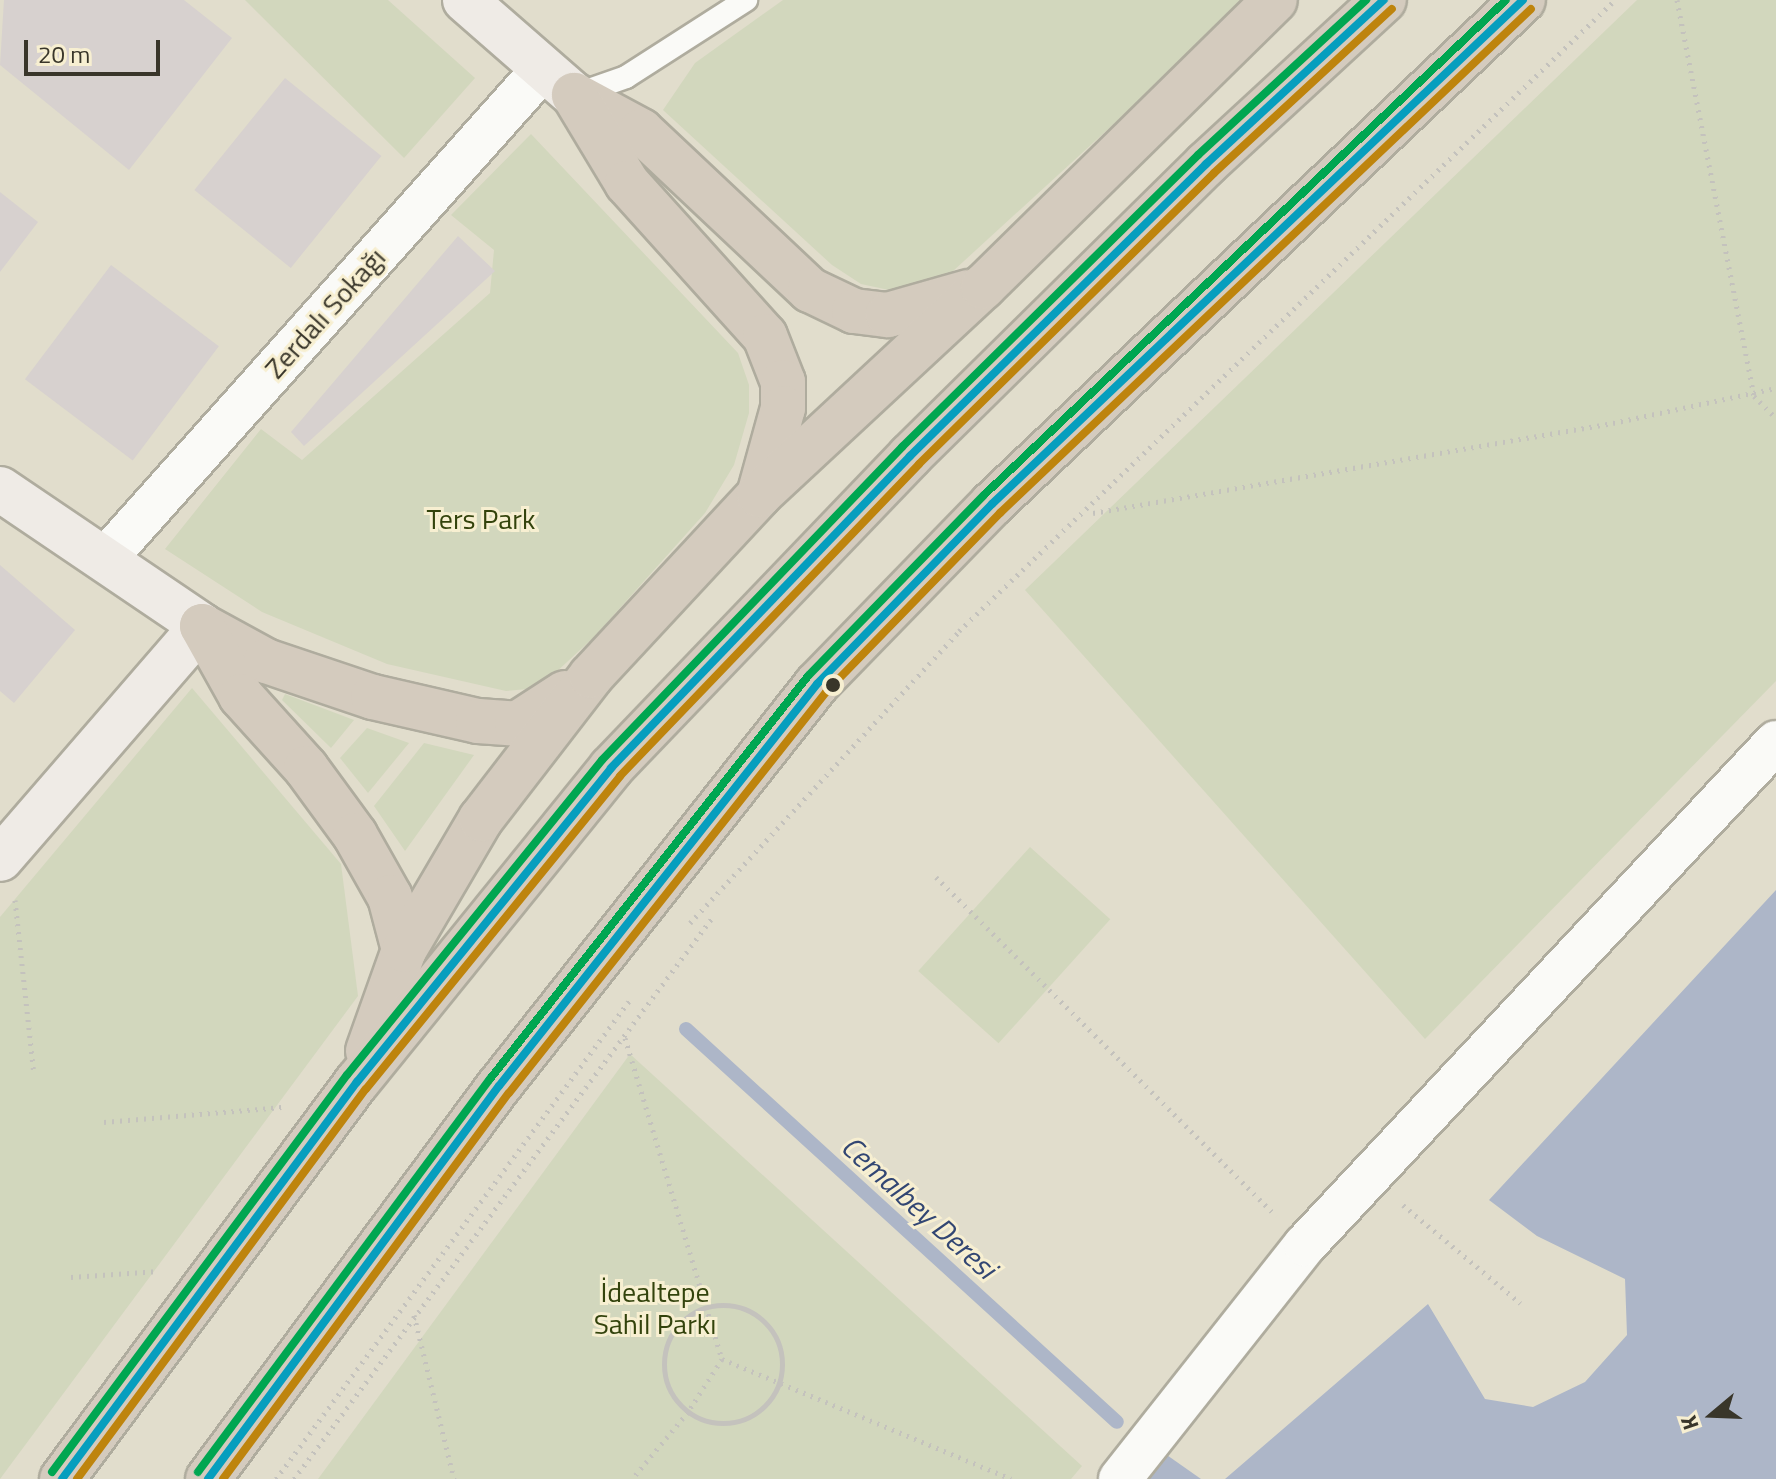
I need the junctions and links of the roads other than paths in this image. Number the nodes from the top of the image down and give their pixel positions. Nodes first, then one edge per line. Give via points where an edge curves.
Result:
1 (465, 0) edge
2 (746, 0) edge
3 (1275, 0) edge
4 (1384, 0) edge
5 (1523, 0) edge
6 (559, 82) junction
7 (983, 287) junction
8 (0, 489) edge
9 (759, 495) junction
10 (106, 558) junction
11 (202, 626) junction
12 (591, 676) junction
13 (1776, 742) edge
14 (4, 854) edge
15 (404, 950) junction
16 (349, 1092) junction
17 (62, 1479) edge
18 (208, 1479) edge
19 (1120, 1479) edge

1 - 6 street
2 - 6 lane via 626,77
3 - 7 highway
4 - 16 highway via 1206,164 910,456 622,757
5 - 18 highway via 992,504 817,684 499,1086
6 - 7 highway via 641,131 810,290 843,306 888,315
6 - 9 highway via 627,183 765,336 783,382 783,408
6 - 10 street, Zerdalı Sokağı
7 - 9 highway
8 - 10 street
9 - 12 highway
10 - 11 street
11 - 12 highway via 266,661 359,693 478,721 517,724
11 - 14 street
11 - 15 highway via 241,696 306,768 355,835 390,897
12 - 15 highway via 481,819
13 - 19 street via 1305,1245
15 - 16 highway
16 - 17 highway

